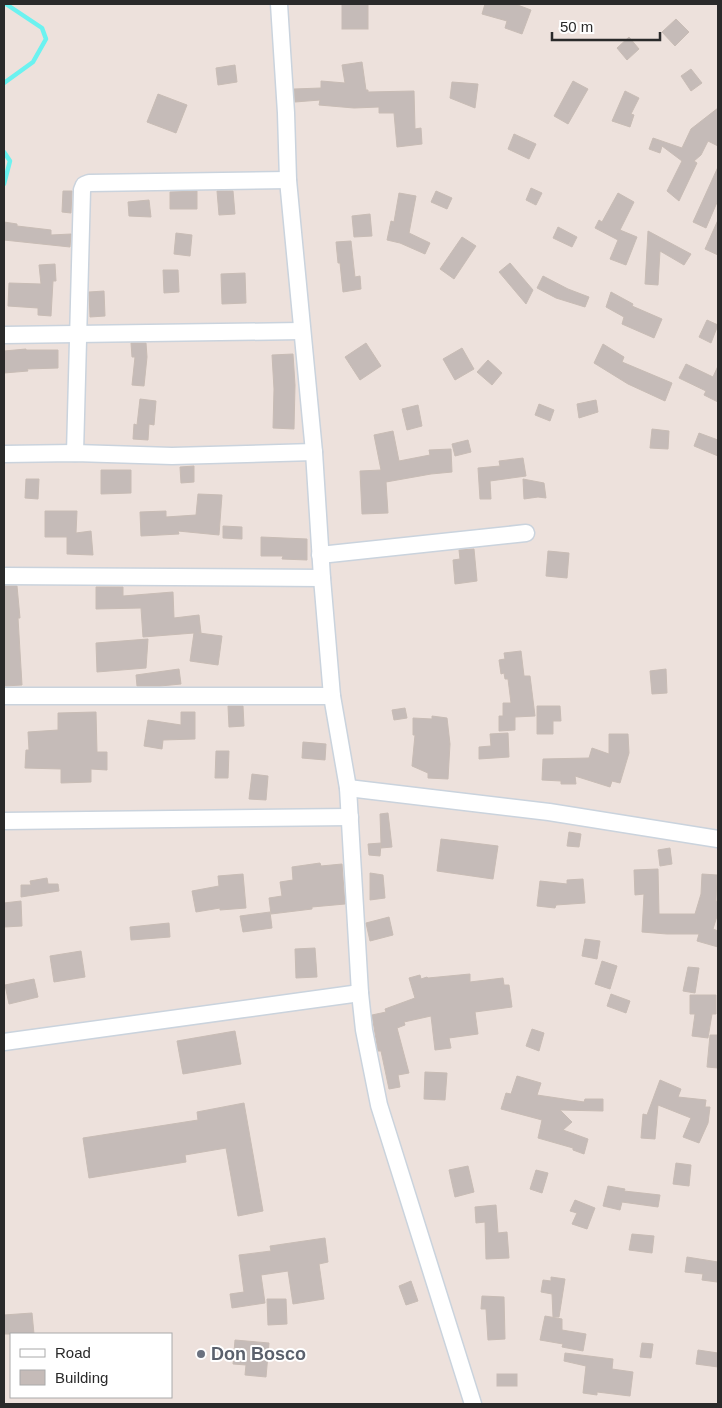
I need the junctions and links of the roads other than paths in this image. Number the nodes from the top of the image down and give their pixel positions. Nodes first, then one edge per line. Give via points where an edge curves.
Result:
1 (279, 4) edge
2 (288, 180) junction
3 (301, 331) junction
4 (4, 335) edge
5 (78, 335) junction
6 (314, 452) junction
7 (75, 453) junction
8 (4, 454) edge
9 (526, 533) dead end
10 (320, 555) junction
11 (4, 576) edge
12 (322, 578) junction
13 (4, 696) edge
14 (332, 696) junction
15 (348, 788) junction
16 (350, 817) junction
17 (4, 821) edge
18 (718, 840) edge
19 (360, 993) junction
20 (4, 1042) edge
21 (473, 1404) edge

1 - 2 street
2 - 3 street
2 - 5 street via 126,181 84,185
3 - 5 street
3 - 6 street
4 - 5 street
5 - 7 street
6 - 7 street via 172,456
6 - 10 street
7 - 8 street
9 - 10 street
10 - 12 street
11 - 12 street
12 - 14 street
13 - 14 street
14 - 15 street
15 - 16 street
15 - 18 street via 550,812
16 - 17 street
16 - 19 street
19 - 20 street
19 - 21 street via 379,1105

